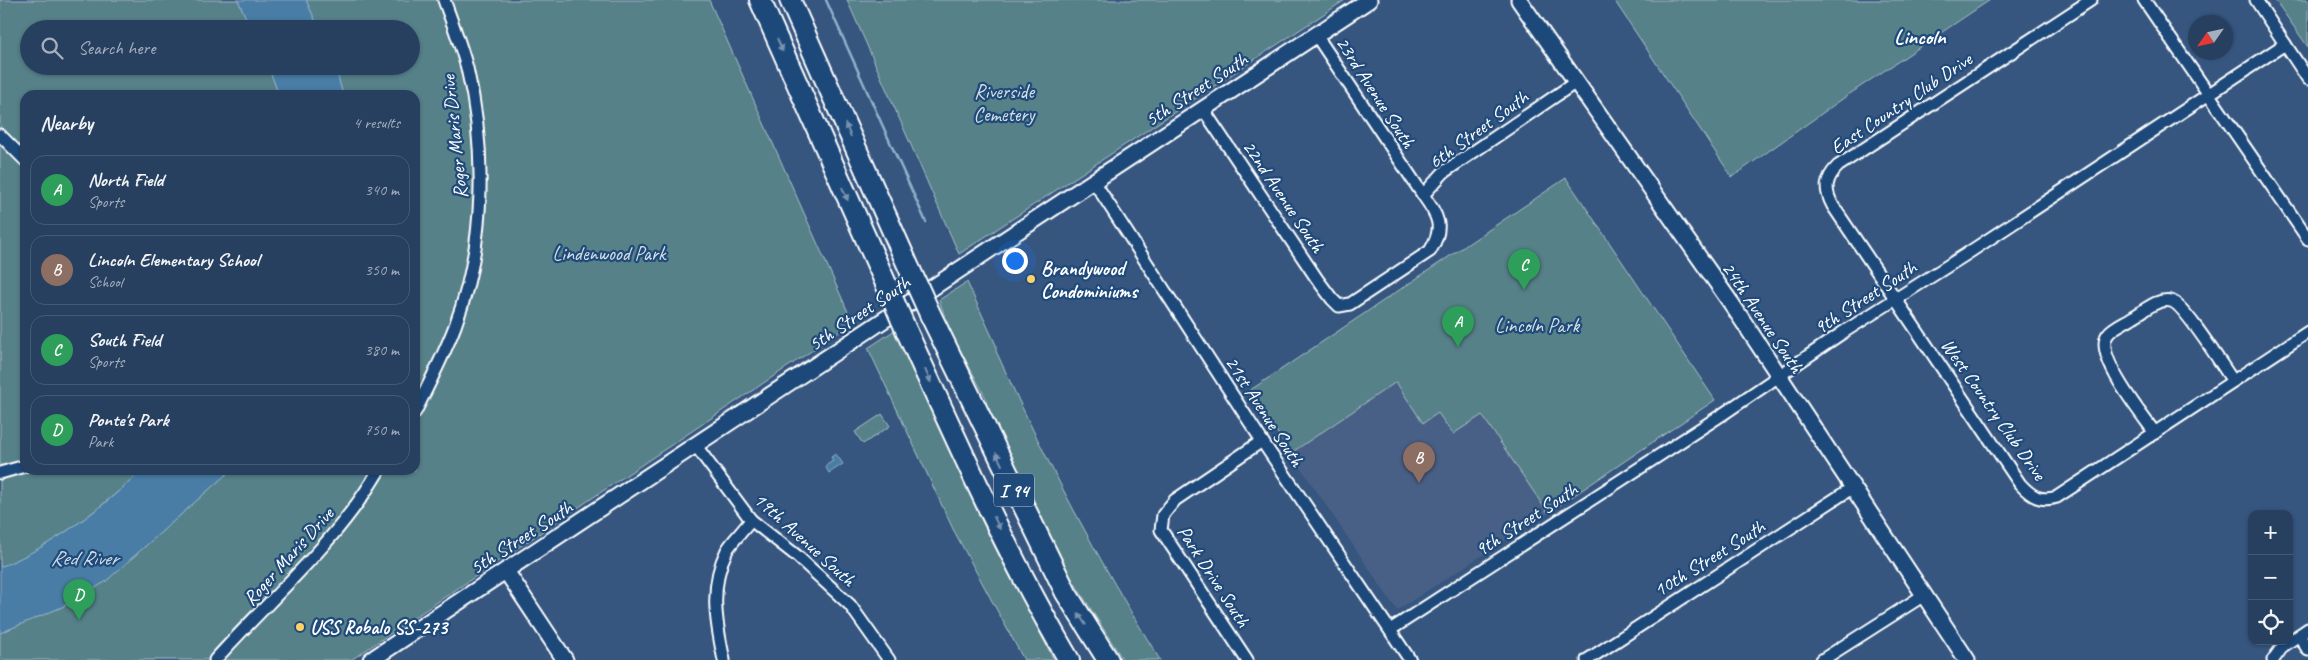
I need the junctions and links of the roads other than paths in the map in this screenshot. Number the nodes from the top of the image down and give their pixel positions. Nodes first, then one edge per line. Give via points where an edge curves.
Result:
1 (444, 0) edge
2 (760, 0) edge
3 (790, 0) edge
4 (1369, 0) edge
5 (1519, 0) edge
6 (2091, 0) edge
7 (2144, 0) edge
8 (2256, 0) edge
9 (1316, 34) junction
10 (2285, 44) junction
11 (2308, 79) edge
12 (1576, 82) junction
13 (2207, 95) junction
14 (1203, 109) junction
15 (0, 135) edge
16 (20, 155) edge
17 (1093, 180) junction
18 (1423, 194) junction
19 (2308, 239) edge
20 (1895, 300) junction
21 (1336, 303) joint
22 (2308, 332) edge
23 (1779, 376) junction
24 (2233, 381) junction
25 (420, 401) edge
26 (2155, 433) junction
27 (1262, 441) junction
28 (696, 446) junction
29 (20, 467) edge
30 (0, 473) edge
31 (376, 475) edge
32 (1852, 488) junction
33 (751, 520) junction
34 (506, 571) junction
35 (1924, 595) junction
36 (1390, 630) junction
37 (2303, 632) edge
38 (2308, 650) edge
39 (216, 660) edge
40 (371, 660) edge
41 (565, 660) edge
42 (724, 660) edge
43 (889, 660) edge
44 (1069, 660) edge
45 (1108, 660) edge
46 (1247, 660) edge
47 (1410, 660) edge
48 (1587, 660) edge
49 (1822, 660) edge
50 (1967, 660) edge
51 (2273, 660) edge

1 - 25 street, Roger Maris Drive via 467,68 475,121 480,200 472,256 455,325
2 -> 44 highway, I 94, bridge via 967,464 1041,614
45 -> 3 highway, I 94, bridge via 1066,593 930,314
4 - 9 street, 5th Street South
5 - 12 street, 24th Avenue South
6 - 20 street, East Country Club Drive via 1853,156 1832,172 1826,181 1829,200
7 - 13 street
8 - 10 street
9 - 14 street, 5th Street South
9 - 18 street, 23rd Avenue South
10 - 11 street
10 - 13 street, 9th Street South
12 - 18 street, 6th Street South via 1444,172
12 - 23 street, 24th Avenue South
13 - 19 street
13 - 20 street, 9th Street South
14 - 17 street, 5th Street South
14 - 21 street, 22nd Avenue South
15 - 16 street
17 - 27 street, 21st Avenue South
17 - 28 street, 5th Street South
18 - 21 street, 6th Street South via 1436,213 1439,224 1438,238 1430,250 1350,304 1339,306
20 - 23 street, 9th Street South
20 - 26 street, West Country Club Drive via 2020,484 2037,498 2058,497
22 - 24 street, West Country Club Drive
23 - 32 street, 24th Avenue South
23 - 36 street, 9th Street South
24 - 26 street, West Country Club Drive
24 - 26 street via 2183,310 2171,301 2158,302 2108,334 2104,345 2109,363
27 - 36 street, 21st Avenue South
27 - 46 street, Park Drive South via 1175,500 1162,515 1161,530
28 - 33 street, 19th Avenue South
28 - 34 street, 5th Street South
29 - 30 street
31 - 39 street, Roger Maris Drive via 331,538
32 - 35 street, 24th Avenue South
32 - 48 street, 10th Street South
33 - 42 street via 728,549 720,569 715,618
33 - 43 street, 19th Avenue South via 797,556 850,605
34 - 40 street, 5th Street South
34 - 41 street
35 - 49 street
35 - 50 street, 24th Avenue South
36 - 47 street, 21st Avenue South
37 - 38 street
37 - 51 street via 2283,646

